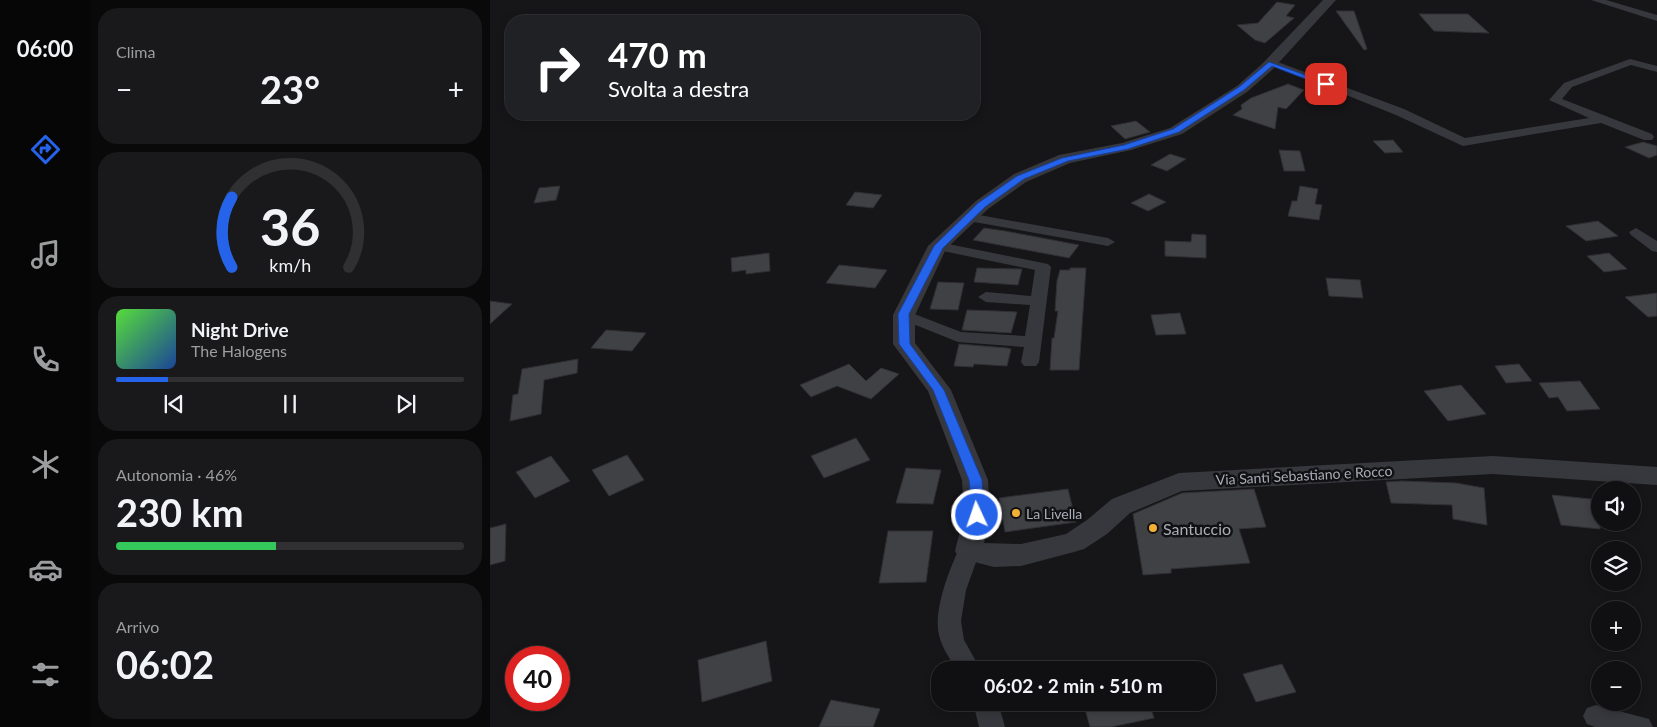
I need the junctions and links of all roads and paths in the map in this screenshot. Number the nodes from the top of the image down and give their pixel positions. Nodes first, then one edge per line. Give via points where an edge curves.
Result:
1 (1330, 0) edge
2 (1596, 0) edge
3 (1657, 18) edge
4 (1271, 63) junction
5 (1657, 69) edge
6 (1602, 119) junction
7 (1648, 137) dead end
8 (968, 217) junction
9 (1636, 232) dead end
10 (1108, 242) dead end
11 (938, 246) junction
12 (1657, 248) edge
13 (986, 297) dead end
14 (1038, 301) junction
15 (904, 314) junction
16 (1032, 342) junction
17 (1030, 362) dead end
18 (1657, 476) edge
19 (969, 551) junction
20 (964, 661) edge
21 (987, 711) edge
22 (1596, 716) dead end
23 (992, 727) edge
24 (1640, 727) edge

1 - 4 street
2 - 3 street
4 - 6 street via 1400,112 1462,142
4 - 8 street via 1242,89 1176,131 1125,147 1065,159 1020,178
5 - 6 street via 1630,62 1568,84 1555,100
6 - 7 street
8 - 10 street
8 - 11 street
9 - 12 street
11 - 14 street via 1043,268
11 - 15 street
13 - 14 street
14 - 16 street
15 - 16 street via 958,337
15 - 19 street via 904,344 938,390 975,480 977,515
16 - 17 street
18 - 19 street, Via Santi Sebastiano e Rocco via 1493,464 1180,482 1121,506 1074,542 1021,555 994,556
19 - 20 street via 958,579 950,633
21 - 23 street
22 - 24 street

